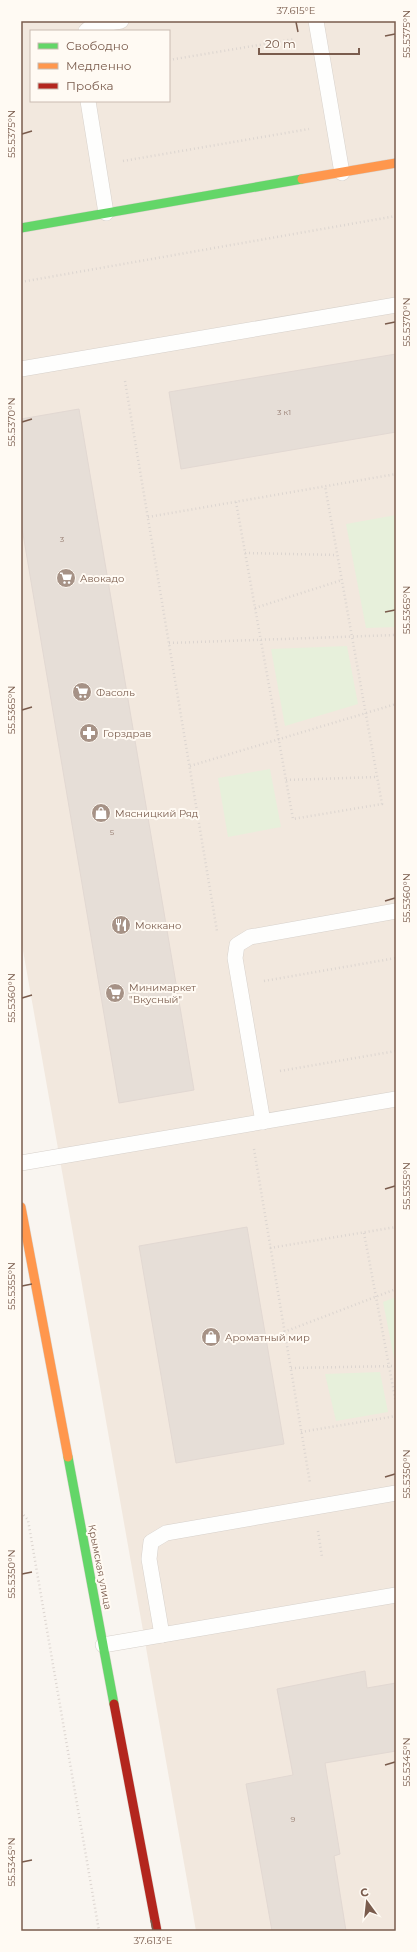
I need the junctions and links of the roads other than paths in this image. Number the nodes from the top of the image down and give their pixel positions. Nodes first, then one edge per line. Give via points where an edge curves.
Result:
1 (121, 21) edge
2 (317, 28) edge
3 (87, 30) edge
4 (88, 102) edge
5 (396, 163) edge
6 (342, 173) junction
7 (106, 214) junction
8 (21, 228) edge
9 (396, 305) edge
10 (21, 369) edge
11 (396, 911) edge
12 (396, 1099) edge
13 (263, 1122) junction
14 (21, 1163) edge
15 (21, 1207) edge
16 (396, 1493) edge
17 (396, 1596) edge
18 (162, 1635) junction
19 (103, 1645) junction
20 (157, 1931) edge

1 - 3 lane via 92,26
2 - 6 lane
4 - 7 lane
5 - 6 street
6 - 7 street
7 - 8 street
9 - 10 lane
11 - 13 lane via 250,937 238,945 235,958
12 - 13 lane
13 - 14 lane
15 - 19 street, Крымская улица
16 - 18 lane via 166,1533 151,1542 149,1559
17 - 18 lane
18 - 19 lane
19 - 20 street, Крымская улица

